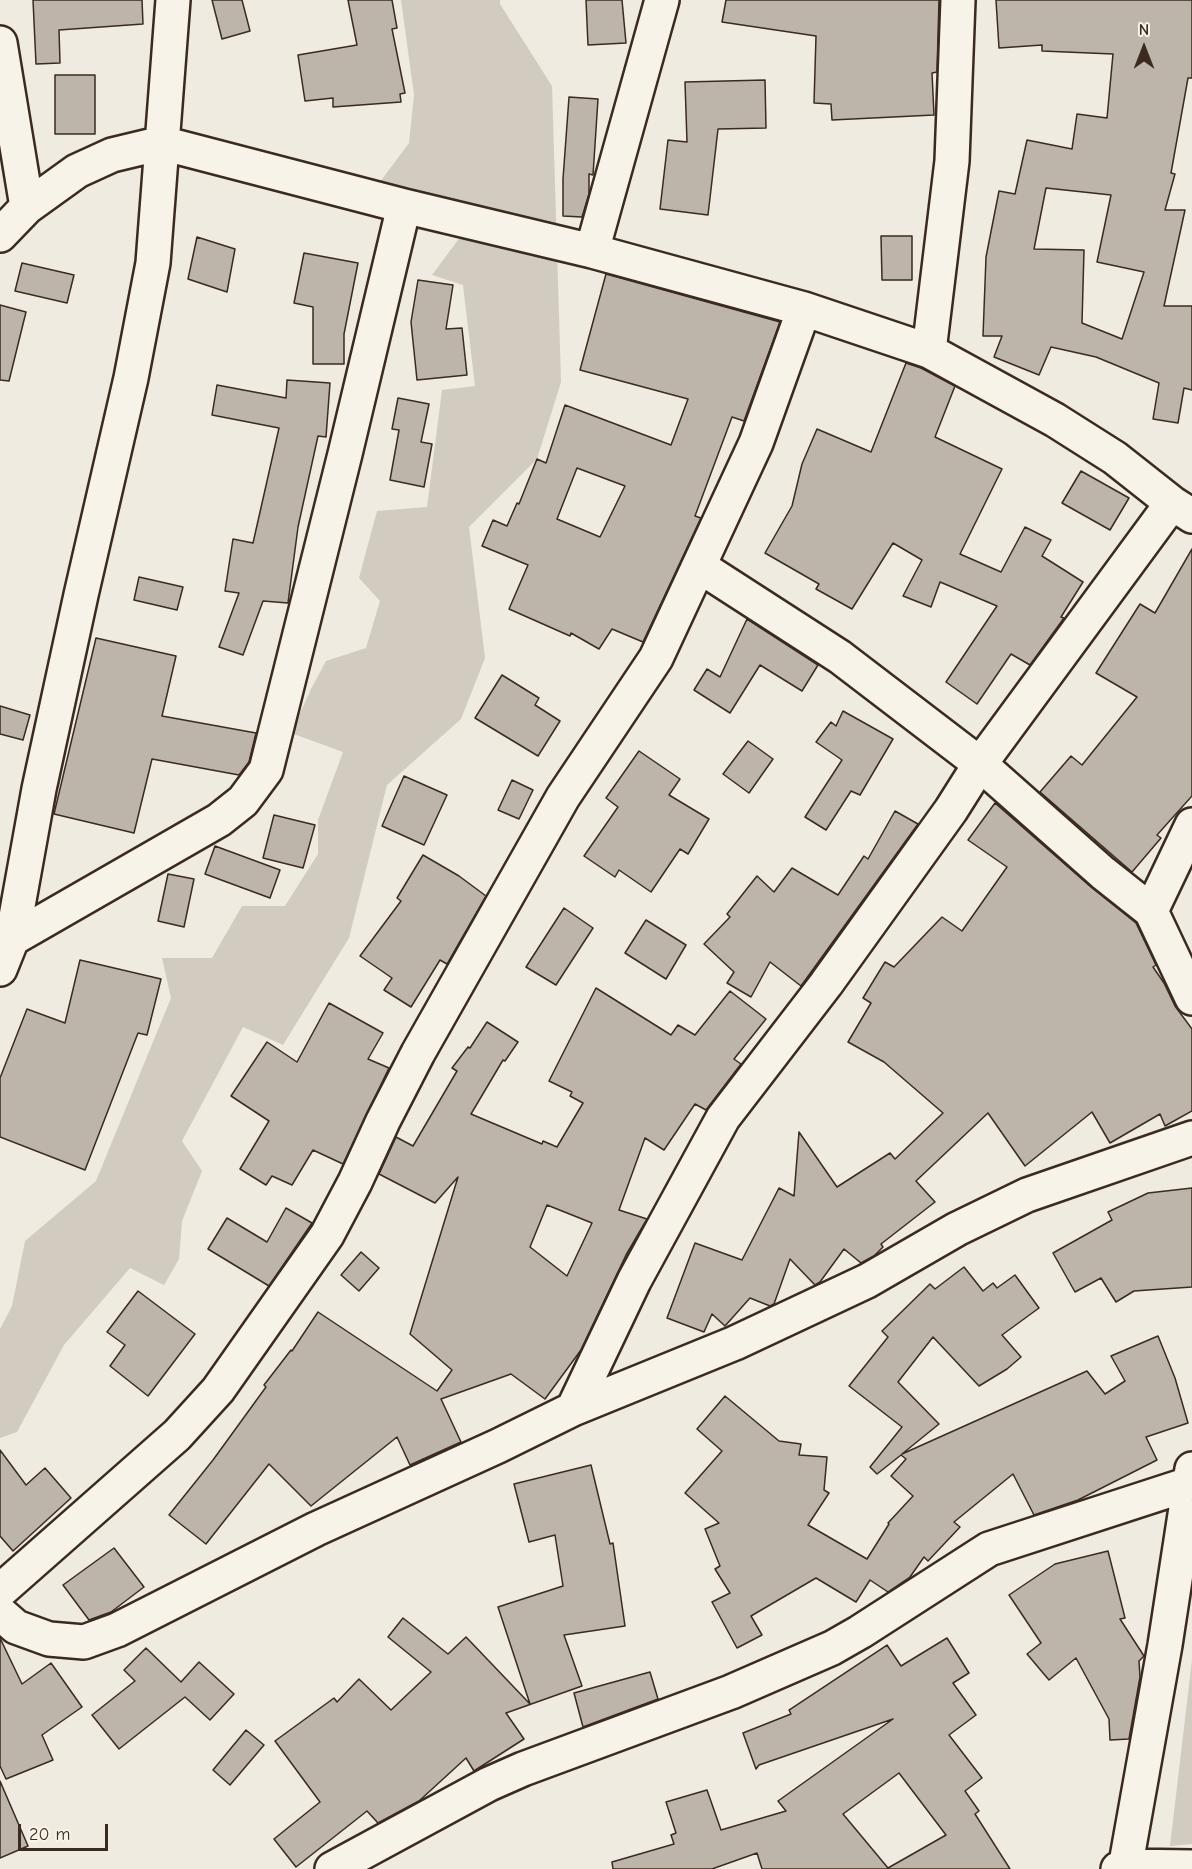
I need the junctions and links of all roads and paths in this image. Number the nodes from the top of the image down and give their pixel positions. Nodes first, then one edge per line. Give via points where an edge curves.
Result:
1 (173, 0) edge
2 (662, 0) edge
3 (958, 0) edge
4 (0, 43) edge
5 (162, 143) junction
6 (404, 206) junction
7 (27, 207) junction
8 (0, 235) edge
9 (592, 251) junction
10 (804, 309) junction
11 (929, 351) junction
12 (1182, 510) edge
13 (699, 566) junction
14 (980, 764) junction
15 (1192, 825) edge
16 (1151, 911) junction
17 (6, 954) edge
18 (1192, 998) edge
19 (1192, 1138) edge
20 (573, 1409) junction
21 (1190, 1476) edge
22 (0, 1591) edge
23 (0, 1613) edge
24 (1192, 1867) edge
25 (1123, 1868) edge
26 (332, 1869) edge

1 - 5 street
2 - 9 street
3 - 11 street via 952,161
4 - 7 street
5 - 6 street
5 - 7 street via 111,155 77,171
5 - 17 street via 149,286
6 - 9 street
6 - 17 street via 266,770 243,801 219,820
7 - 8 street
9 - 10 street
10 - 11 street
10 - 13 street via 756,443
11 - 12 street via 1055,420 1115,458
12 - 14 street
13 - 14 street via 840,657
13 - 22 street via 656,658 563,797 418,1053 327,1235 218,1390 177,1435
14 - 16 street
14 - 20 street via 826,984 723,1118 634,1281
15 - 16 street
16 - 18 street
19 - 20 street via 1027,1195 957,1229 867,1281 776,1324
20 - 23 street via 316,1529 117,1630 84,1642 49,1639 16,1627
21 - 25 street via 1165,1645
21 - 26 street via 989,1549 832,1648 731,1692 506,1776
24 - 25 street

